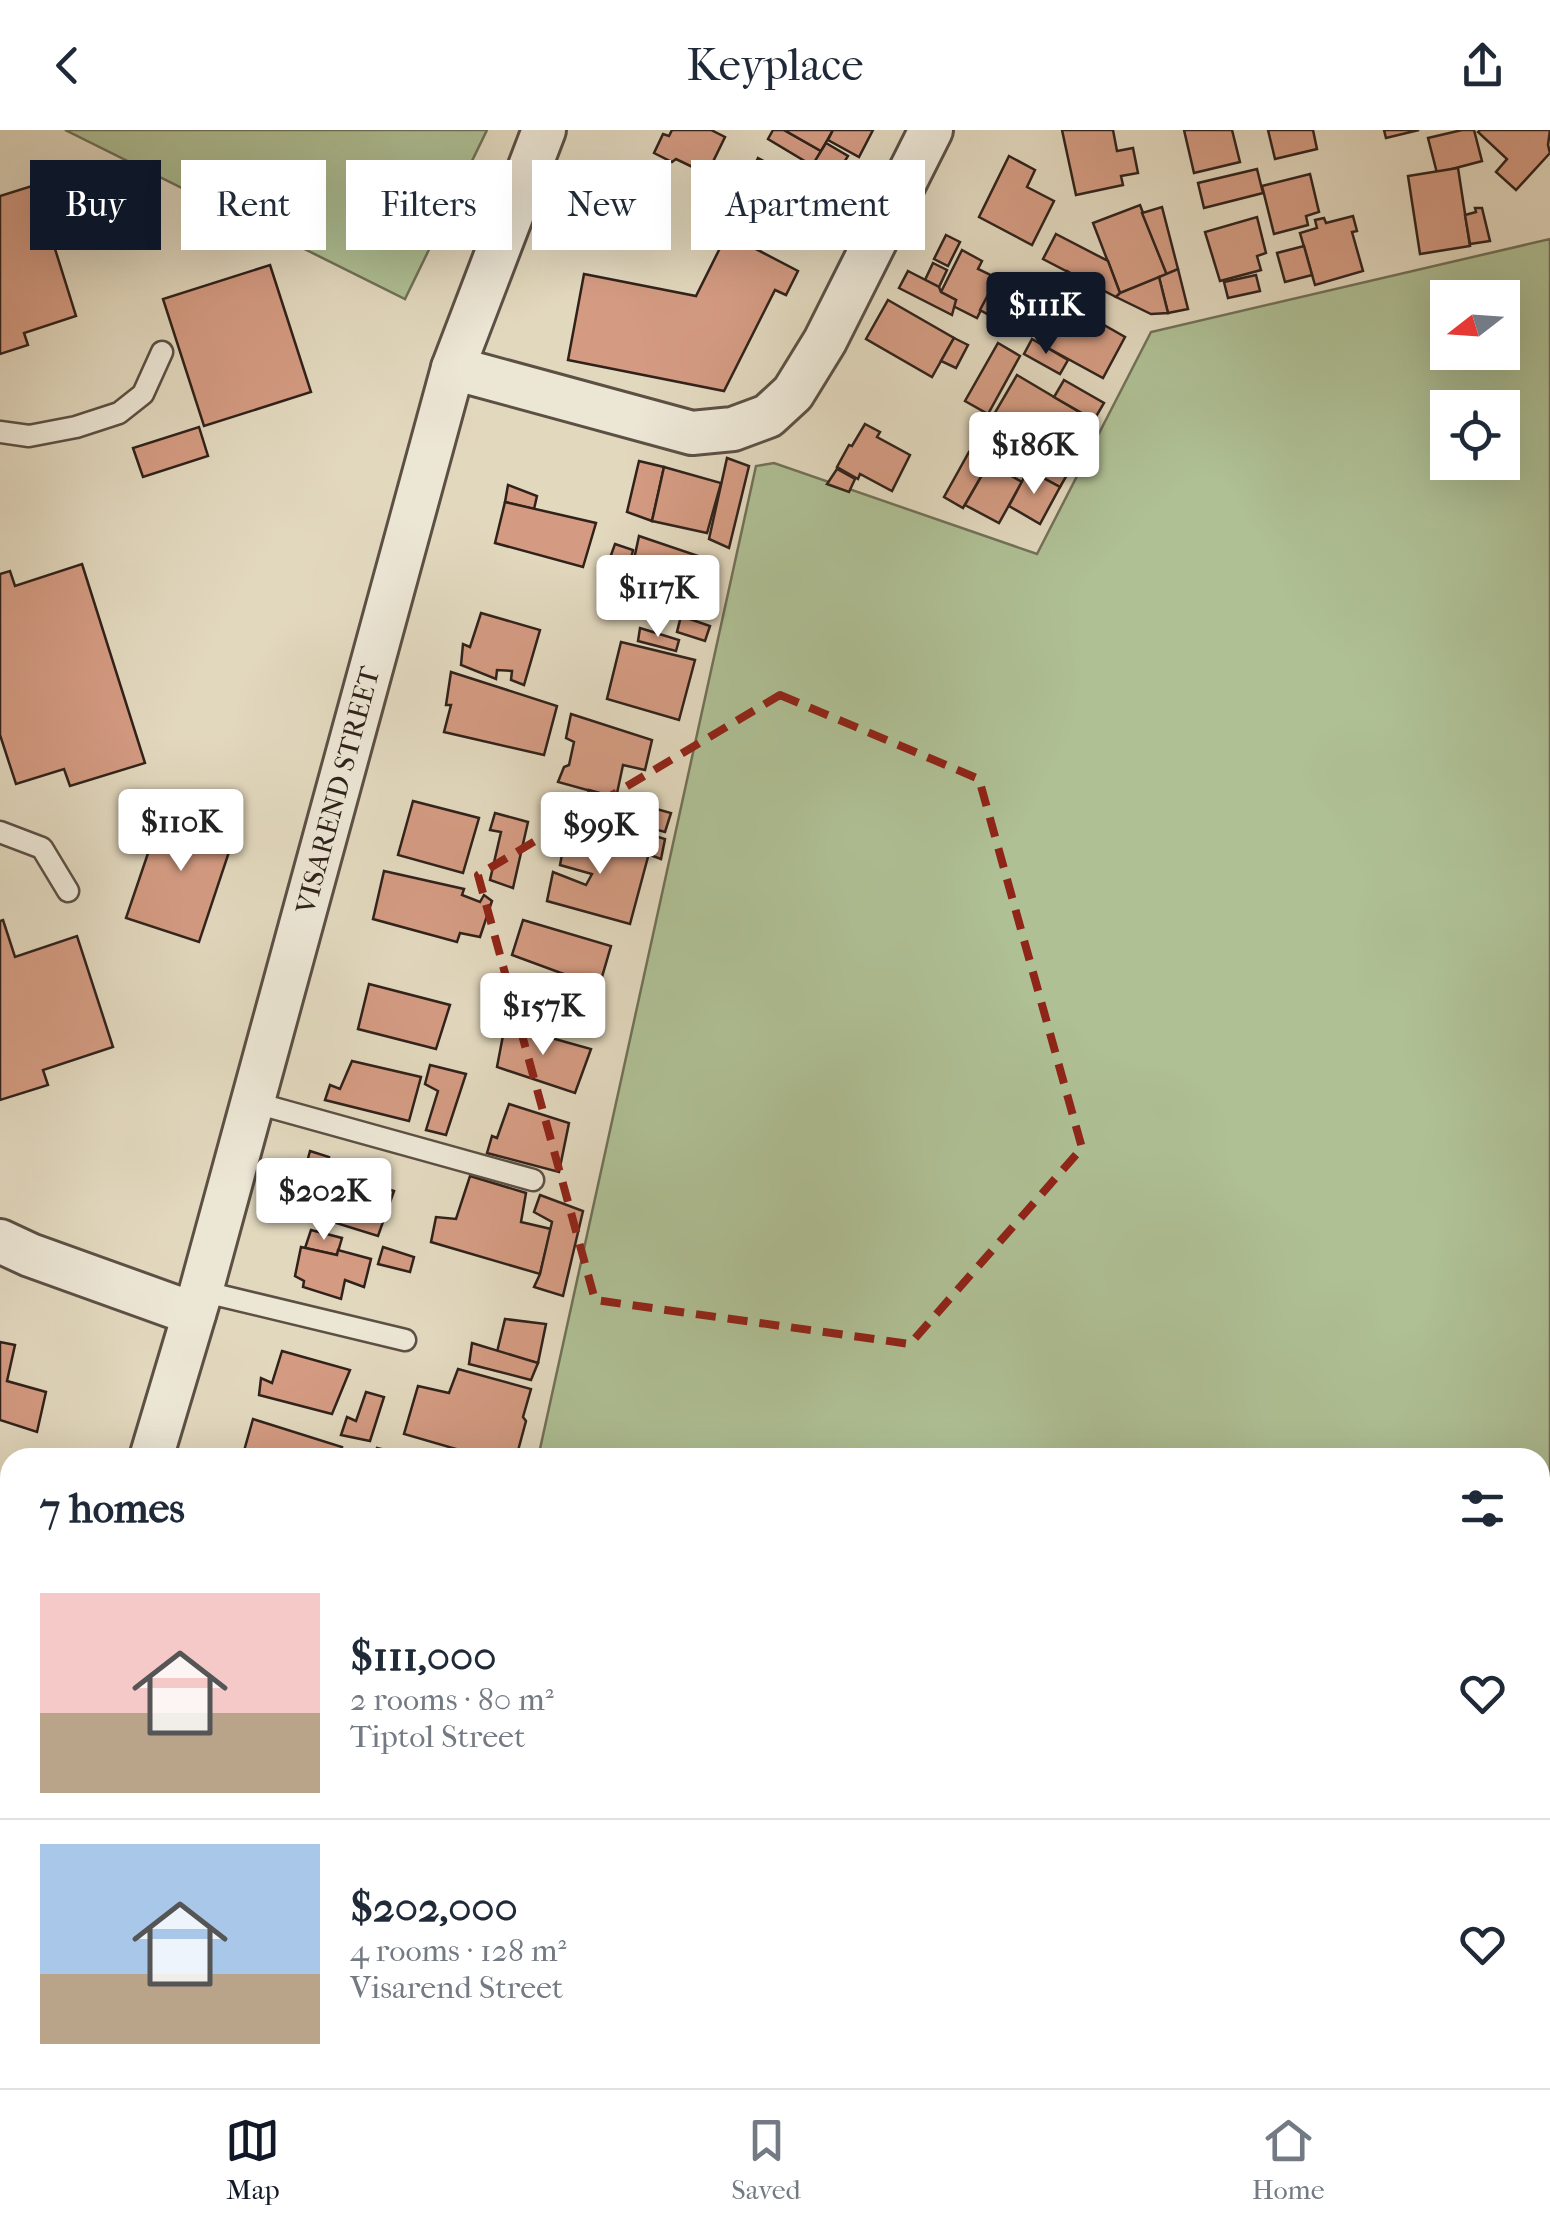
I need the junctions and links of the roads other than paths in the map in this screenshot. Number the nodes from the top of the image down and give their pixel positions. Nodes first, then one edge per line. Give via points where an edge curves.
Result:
1 (544, 130) edge
2 (931, 130) edge
3 (162, 352) dead end
4 (453, 368) junction
5 (0, 432) edge
6 (0, 832) edge
7 (68, 891) dead end
8 (252, 1102) junction
9 (533, 1180) dead end
10 (0, 1242) edge
11 (198, 1302) junction
12 (405, 1340) dead end
13 (154, 1448) edge

1 - 4 street, VISAREND STREET
2 - 4 street via 825,341 793,393 768,416 734,430 692,433
3 - 5 lane via 143,394 119,414 29,436
4 - 8 street, VISAREND STREET
6 - 7 lane via 42,848
8 - 9 lane
8 - 11 street, VISAREND STREET
10 - 11 street
11 - 12 lane
11 - 13 street, VISAREND STREET

